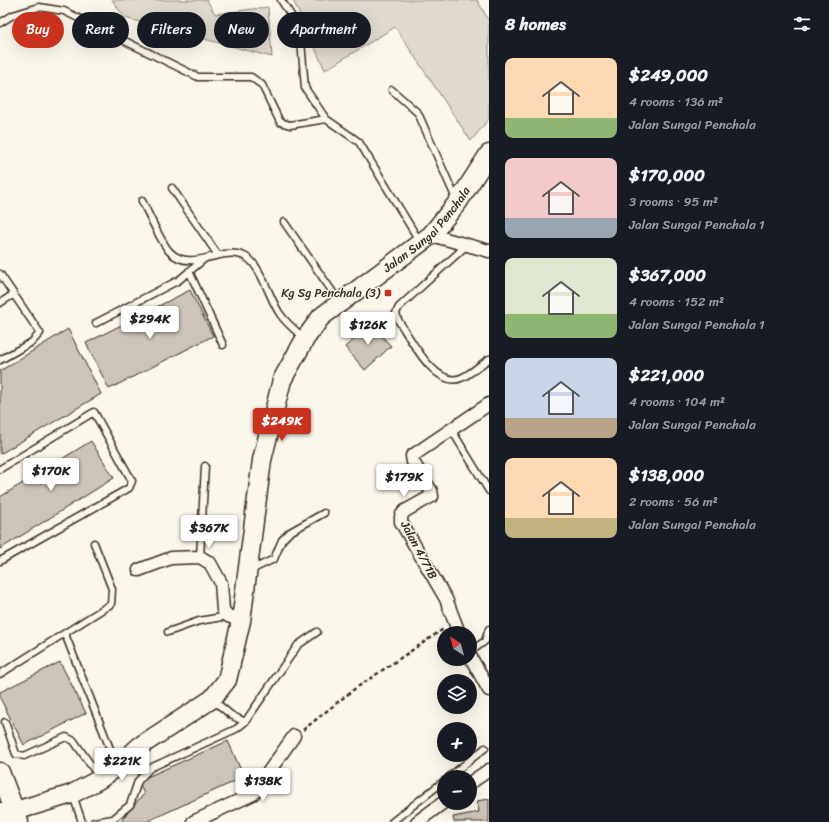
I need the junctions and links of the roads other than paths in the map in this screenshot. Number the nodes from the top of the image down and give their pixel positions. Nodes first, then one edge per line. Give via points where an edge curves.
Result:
1 (281, 0) edge
2 (0, 23) edge
3 (392, 90) dead end
4 (326, 119) junction
5 (489, 154) edge
6 (172, 188) dead end
7 (142, 201) dead end
8 (458, 202) junction
9 (284, 222) dead end
10 (426, 239) junction
11 (467, 245) junction
12 (489, 251) edge
13 (218, 255) junction
14 (203, 260) junction
15 (189, 271) junction
16 (0, 274) edge
17 (14, 294) junction
18 (340, 302) junction
19 (0, 303) edge
20 (96, 323) dead end
21 (305, 339) junction
22 (223, 344) dead end
23 (489, 359) edge
24 (0, 360) edge
25 (489, 404) edge
26 (451, 429) junction
27 (205, 466) dead end
28 (0, 469) edge
29 (489, 491) edge
30 (324, 514) dead end
31 (94, 543) dead end
32 (200, 557) junction
33 (0, 561) edge
34 (139, 570) dead end
35 (248, 572) junction
36 (234, 619) junction
37 (457, 626) edge
38 (489, 629) edge
39 (168, 632) dead end
40 (317, 632) dead end
41 (65, 634) junction
42 (477, 647) edge
43 (476, 666) edge
44 (0, 674) edge
45 (489, 690) edge
46 (212, 699) junction
47 (5, 722) dead end
48 (245, 722) junction
49 (294, 736) road end
50 (485, 748) dead end
51 (117, 768) junction
52 (458, 770) edge
53 (489, 770) edge
54 (0, 772) edge
55 (477, 778) edge
56 (100, 779) junction
57 (437, 787) edge
58 (72, 794) junction
59 (437, 807) edge
60 (13, 818) edge
61 (82, 822) edge
62 (94, 822) edge
63 (193, 822) edge
64 (392, 822) edge
65 (417, 822) edge

1 - 4 lane via 300,29 305,88
2 - 4 lane via 13,14 39,7 64,11 198,77 252,78 262,85 280,122 290,125
3 - 8 lane via 418,114
4 - 10 lane via 359,142
5 - 8 street, Jalan Sungai Penchala
6 - 13 lane
7 - 14 lane via 169,252 181,259
8 - 10 street, Jalan Sungai Penchala
9 - 18 lane
10 - 11 street
10 - 18 street, Jalan Sungai Penchala
11 - 12 street
11 - 23 lane via 399,307 396,313 398,320 432,370 446,379 461,379
13 - 14 lane
13 - 21 lane via 232,252 247,257 255,266 280,315
14 - 15 lane
15 - 20 lane via 179,280
15 - 22 lane
16 - 17 lane
17 - 19 lane
17 - 24 lane via 40,333 32,342
18 - 21 street, Jalan Sungai Penchala via 321,317
21 - 35 street, Jalan Sungai Penchala via 282,380 262,460
25 - 26 street, Jalan 4/71B
26 - 29 lane
26 - 37 street, Jalan 4/71B via 412,456 432,496 401,516 446,599
27 - 32 lane
28 - 33 lane via 94,412 132,481 129,488
30 - 35 lane via 290,532 282,540 274,559
31 - 41 lane via 112,589 111,604
32 - 34 street via 171,558
32 - 36 street via 210,563 221,582 223,610
35 - 36 street, Jalan Sungai Penchala
36 - 39 lane via 199,621
36 - 46 street, Jalan Sungai Penchala via 227,680
38 - 42 lane via 485,641
40 - 48 lane via 298,645
41 - 44 lane
41 - 51 lane
43 - 45 street
46 - 48 lane via 231,715
46 - 51 street, Jalan Sungai Penchala via 140,746
47 - 56 lane via 16,754 24,756 66,737 74,741
48 - 62 lane via 236,729 150,768 138,781 130,805 113,819
49 - 63 street via 253,794
50 - 52 lane
51 - 56 street, Jalan Sungai Penchala
53 - 55 street
54 - 60 street
56 - 58 street, Jalan Sungai Penchala
57 - 64 lane
58 - 60 street, Jalan Sungai Penchala via 38,805
58 - 61 lane
59 - 65 street

